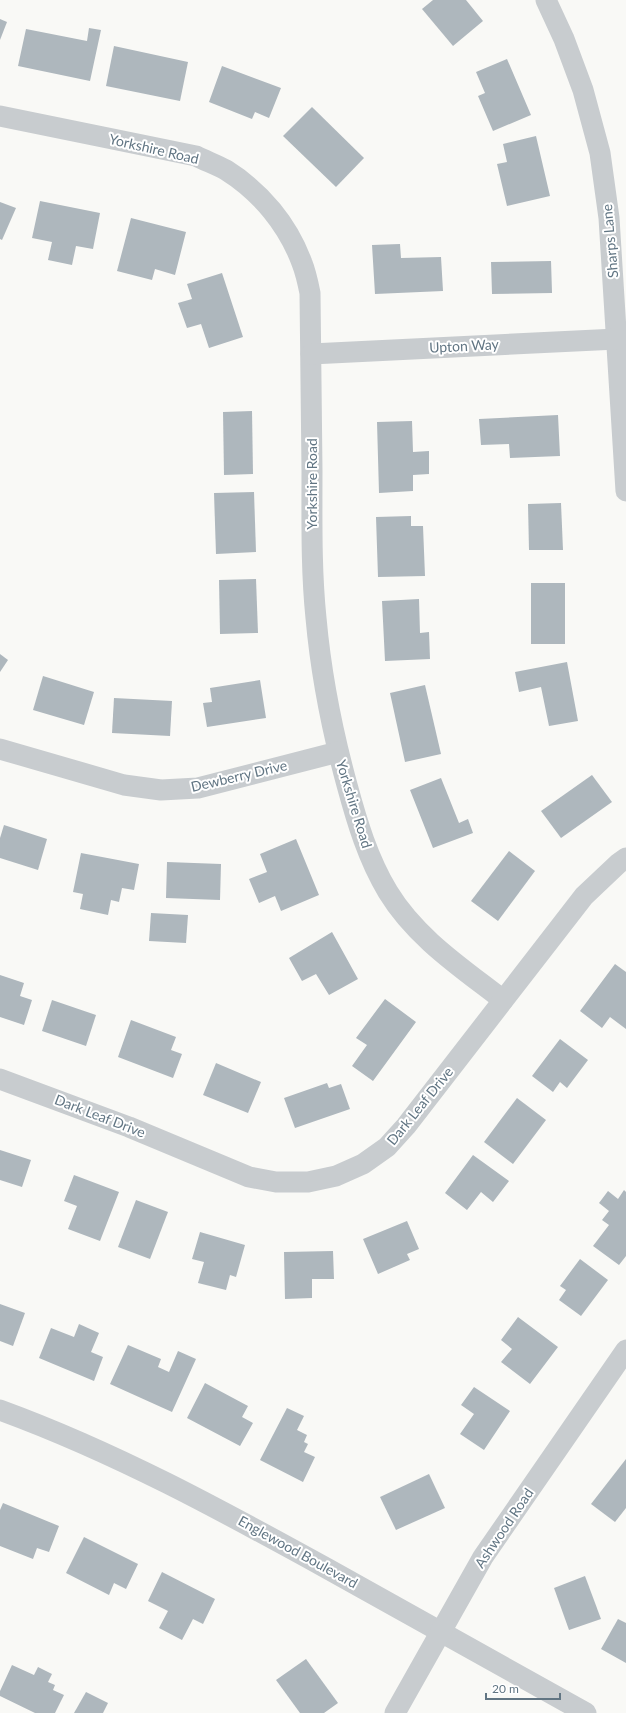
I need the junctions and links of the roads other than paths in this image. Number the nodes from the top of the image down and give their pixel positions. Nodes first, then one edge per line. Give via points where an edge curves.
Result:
1 (546, 0) edge
2 (0, 116) edge
3 (617, 339) junction
4 (311, 354) junction
5 (626, 491) edge
6 (0, 749) edge
7 (338, 752) junction
8 (626, 858) edge
9 (503, 1000) junction
10 (0, 1079) edge
11 (625, 1354) edge
12 (0, 1410) edge
13 (441, 1632) junction
14 (395, 1713) edge
15 (586, 1713) edge

1 - 3 street, Sharps Lane via 583,90 600,153 609,218
2 - 4 street, Yorkshire Road via 196,156 226,170 253,189 276,213 303,264 310,293
3 - 4 street, Upton Way
3 - 5 street, Sharps Lane
4 - 7 street, Yorkshire Road via 312,535 316,617 324,682
6 - 7 street, Dewberry Drive via 124,785 162,790 198,788
7 - 9 street, Yorkshire Road via 372,863 389,893 410,922 434,947
8 - 9 street, Dark Leaf Drive via 584,896
9 - 10 street, Dark Leaf Drive via 387,1147 363,1164 336,1176 308,1182 276,1182 249,1177 129,1127
11 - 13 street, Ashwood Road via 483,1556
12 - 13 street, Englewood Boulevard via 125,1462 214,1506
13 - 14 street, Ashwood Road
13 - 15 street, Englewood Boulevard

